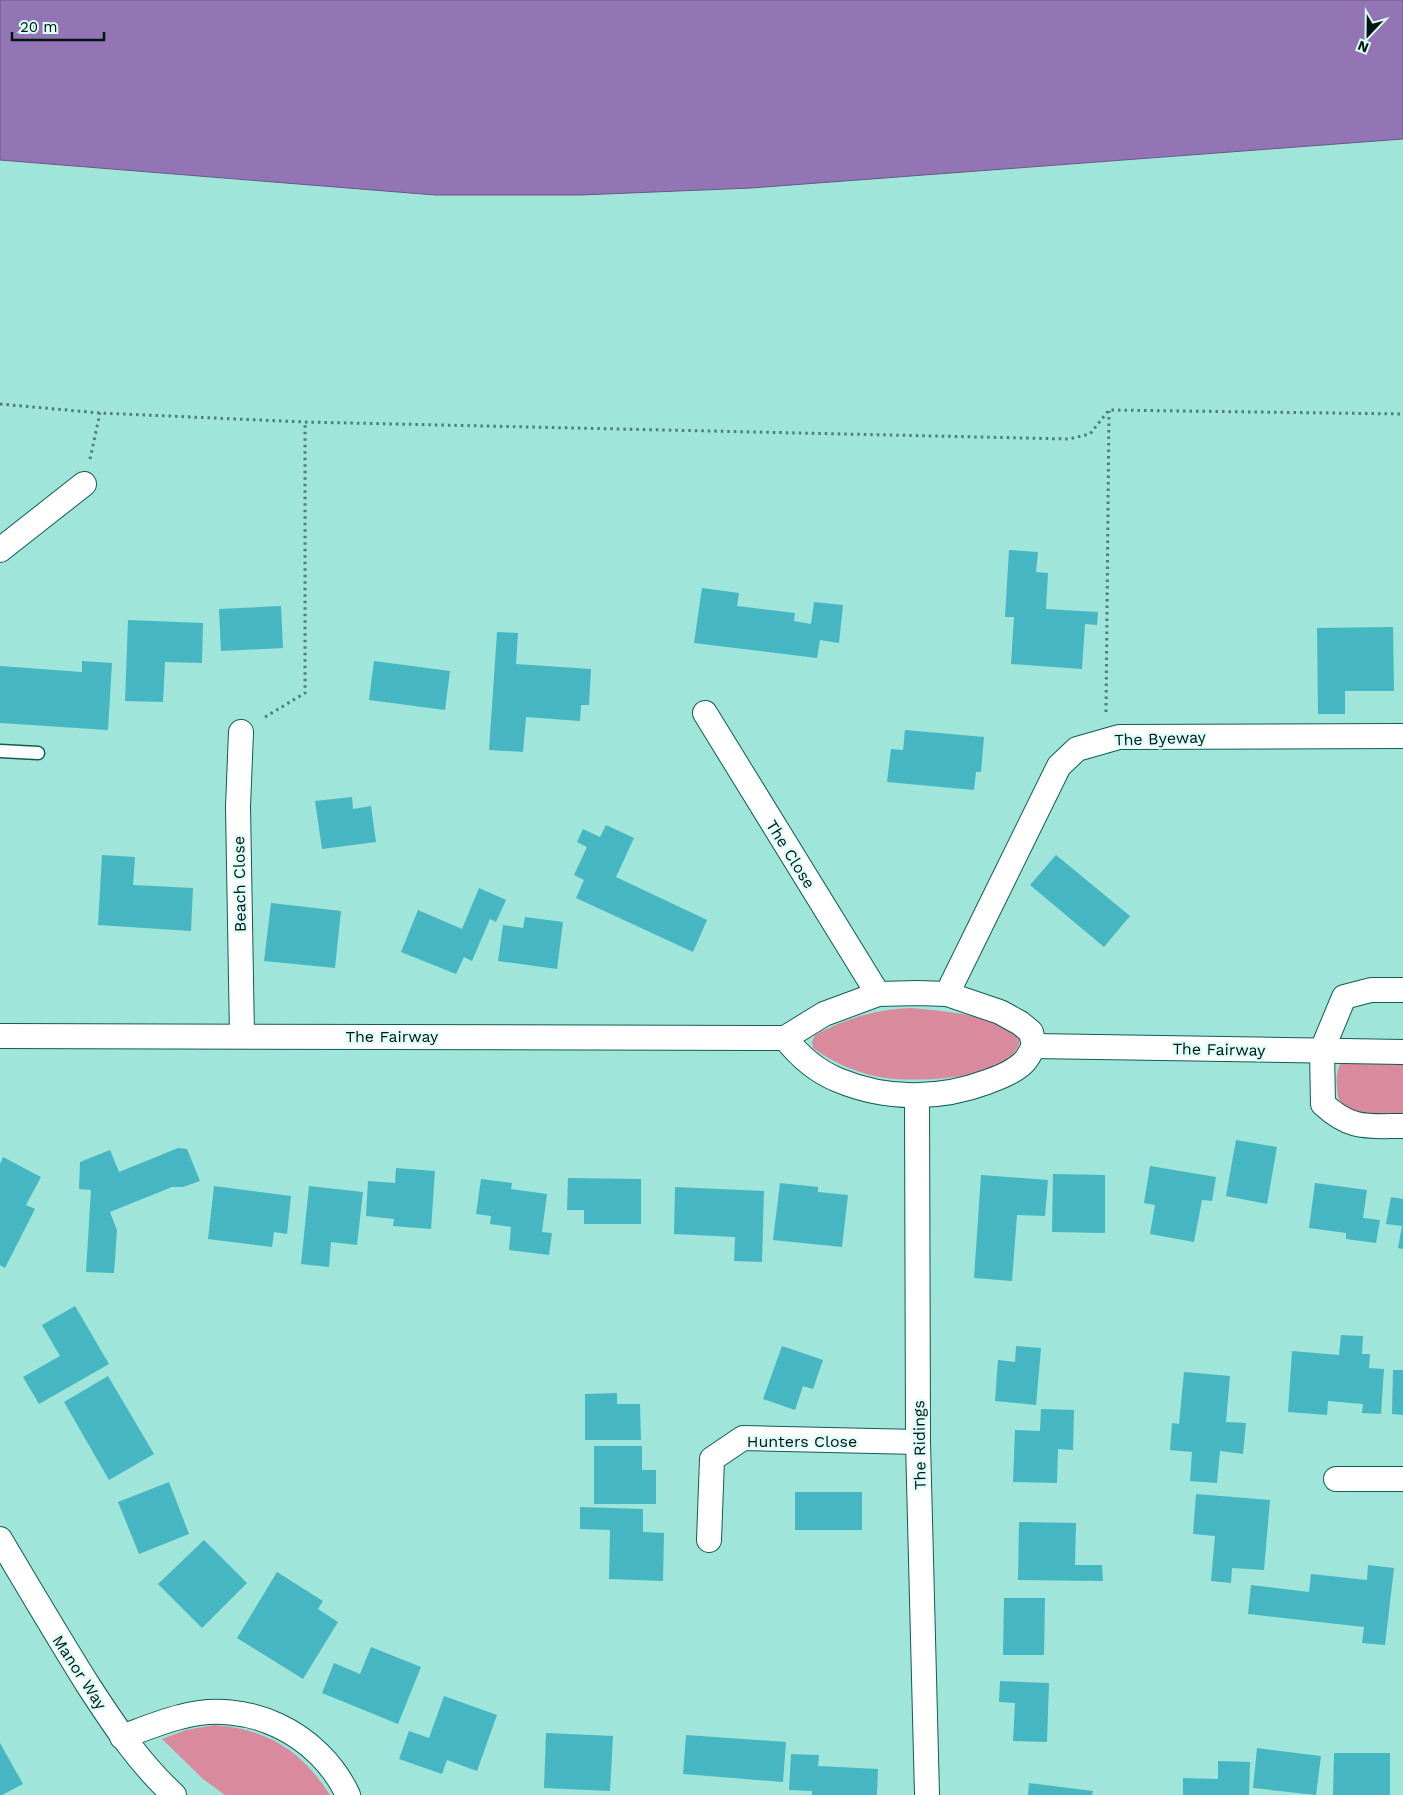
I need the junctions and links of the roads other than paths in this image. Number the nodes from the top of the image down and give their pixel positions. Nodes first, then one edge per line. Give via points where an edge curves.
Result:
1 (84, 484) road end
2 (0, 550) edge
3 (705, 714) dead end
4 (240, 732) road end
5 (1403, 736) edge
6 (0, 751) edge
7 (38, 753) dead end
8 (1403, 990) edge
9 (878, 994) junction
10 (947, 994) junction
11 (0, 1036) edge
12 (242, 1036) junction
13 (785, 1038) junction
14 (1034, 1046) junction
15 (1322, 1050) junction
16 (1403, 1052) edge
17 (917, 1096) junction
18 (1403, 1126) edge
19 (918, 1442) junction
20 (1336, 1479) dead end
21 (1403, 1479) edge
22 (0, 1538) edge
23 (709, 1540) dead end
24 (122, 1737) junction
25 (174, 1795) edge
26 (348, 1795) edge
27 (927, 1795) edge

1 - 2 street
3 - 9 street, The Close
4 - 12 street, Beach Close
5 - 10 street, The Byeway via 1140,737 1106,740 1076,749 1059,766
6 - 7 lane
8 - 15 street via 1371,990 1344,997
9 - 10 street
9 - 13 street via 824,1014
10 - 14 street via 974,1002 1020,1023 1031,1032
11 - 12 street, The Fairway
12 - 13 street, The Fairway
13 - 17 street via 800,1056 838,1080 886,1094
14 - 15 street, The Fairway
14 - 17 street via 1024,1062 1005,1075 946,1094
15 - 16 street, The Fairway
15 - 18 street via 1323,1104 1339,1119 1362,1126
17 - 19 street, The Ridings
19 - 23 street, Hunters Close via 743,1438 712,1459
19 - 27 street, The Ridings
20 - 21 street
22 - 24 street, Manor Way via 54,1632
24 - 25 street, Manor Way via 152,1775
24 - 26 street via 181,1717 209,1712 265,1719 319,1752 339,1777

